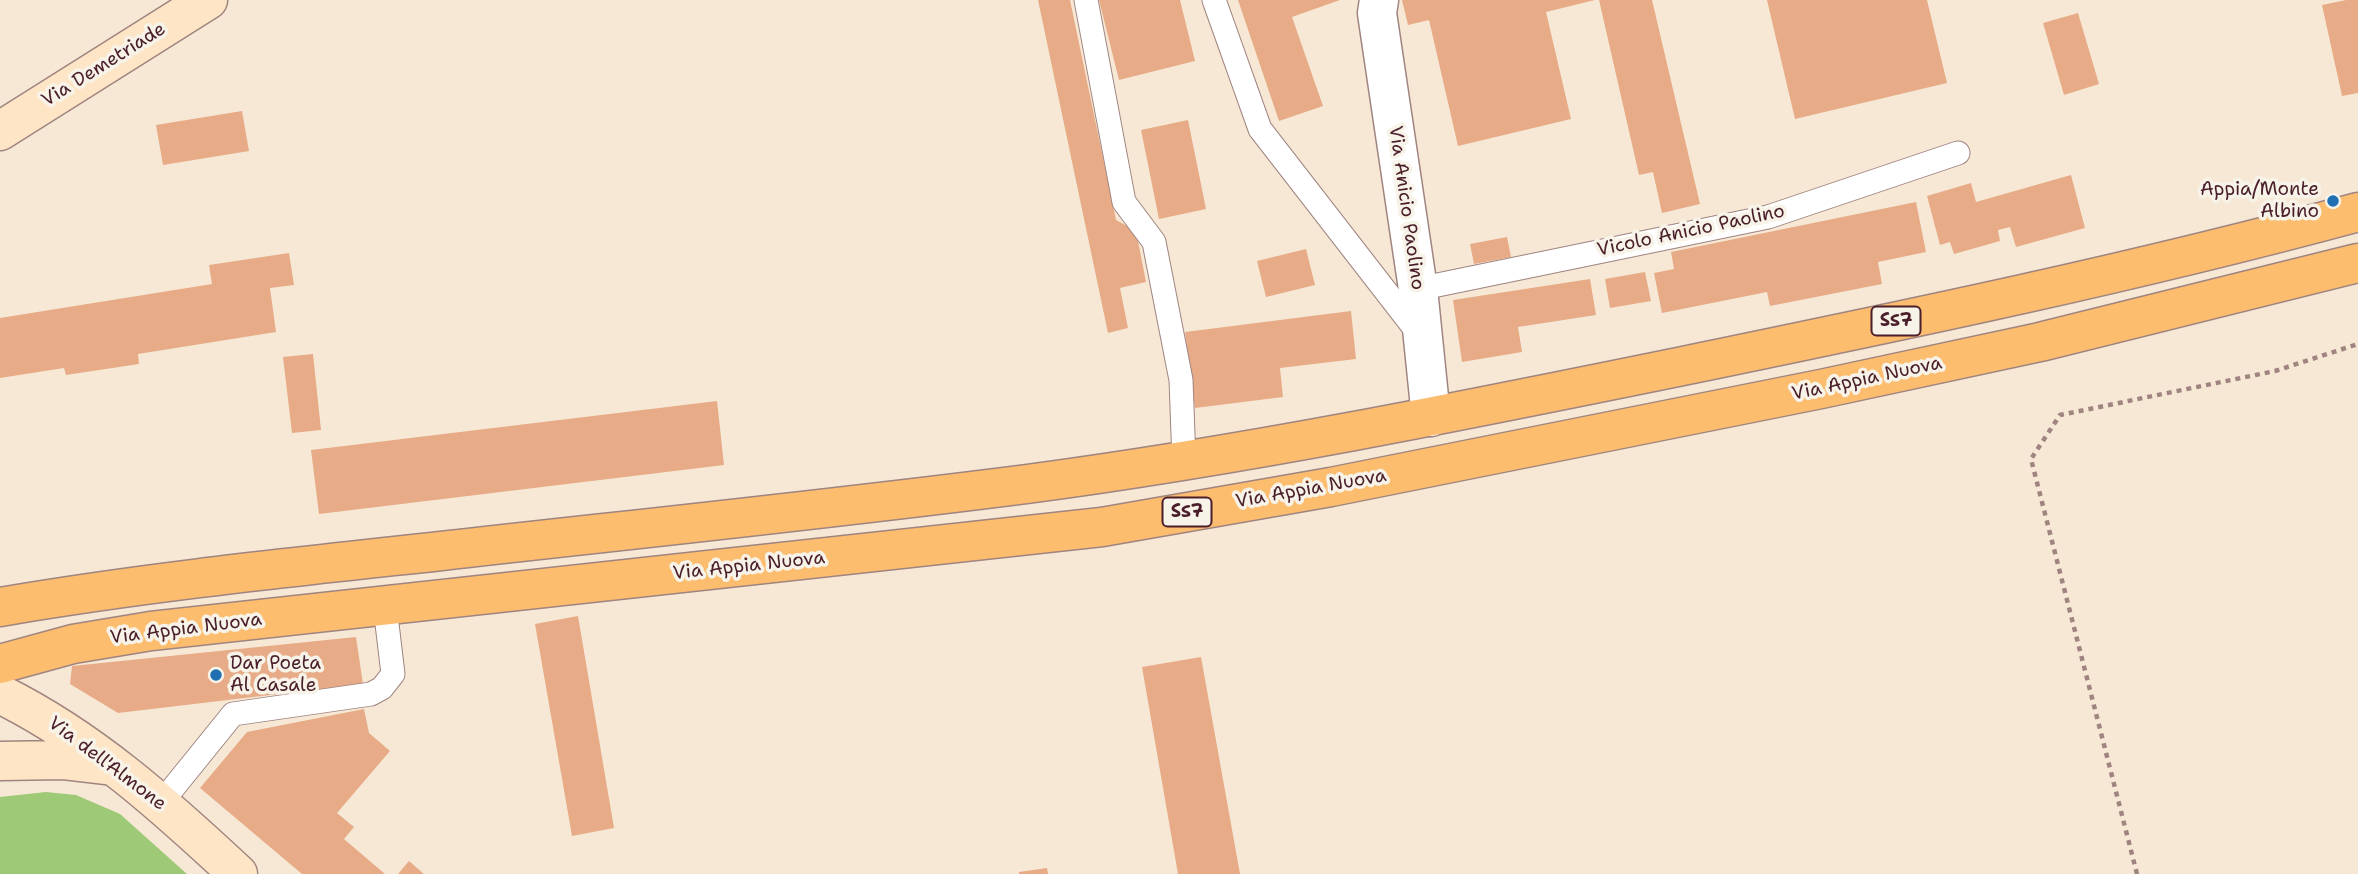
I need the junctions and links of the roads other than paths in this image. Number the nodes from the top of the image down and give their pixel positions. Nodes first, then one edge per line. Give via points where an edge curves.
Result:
1 (208, 0) edge
2 (1086, 0) edge
3 (1214, 0) edge
4 (1379, 0) edge
5 (0, 131) edge
6 (1958, 153) dead end
7 (2358, 212) edge
8 (2358, 263) edge
9 (1418, 289) junction
10 (1423, 339) junction
11 (1431, 417) junction
12 (1184, 462) junction
13 (0, 607) edge
14 (385, 607) junction
15 (0, 664) edge
16 (0, 694) edge
17 (0, 761) edge
18 (117, 766) junction
19 (161, 803) junction
20 (238, 874) edge

1 - 5 main road, Via Demetriade
2 - 12 lane via 1125,202 1154,242 1181,380
3 - 10 lane via 1260,129
4 - 9 street, Via Anicio Paolino via 1377,13
6 - 9 lane, Vicolo Anicio Paolino via 1769,217
7 - 11 main road, SS7 via 2020,294
8 - 14 main road, Via Appia Nuova / SS7 via 2053,339 1821,389 1102,527
9 - 10 street, Via Anicio Paolino
10 - 11 street, Via Anicio Paolino
11 - 12 main road, SS7
12 - 13 main road, SS7 via 809,510 291,567
14 - 15 main road, Via Appia Nuova / SS7 via 151,631 72,643
14 - 19 lane via 393,674 382,688 371,694 233,714
16 - 18 main road, Via dell'Almone via 37,712
17 - 18 main road
18 - 19 main road, Via dell'Almone
19 - 20 main road, Via dell'Almone

